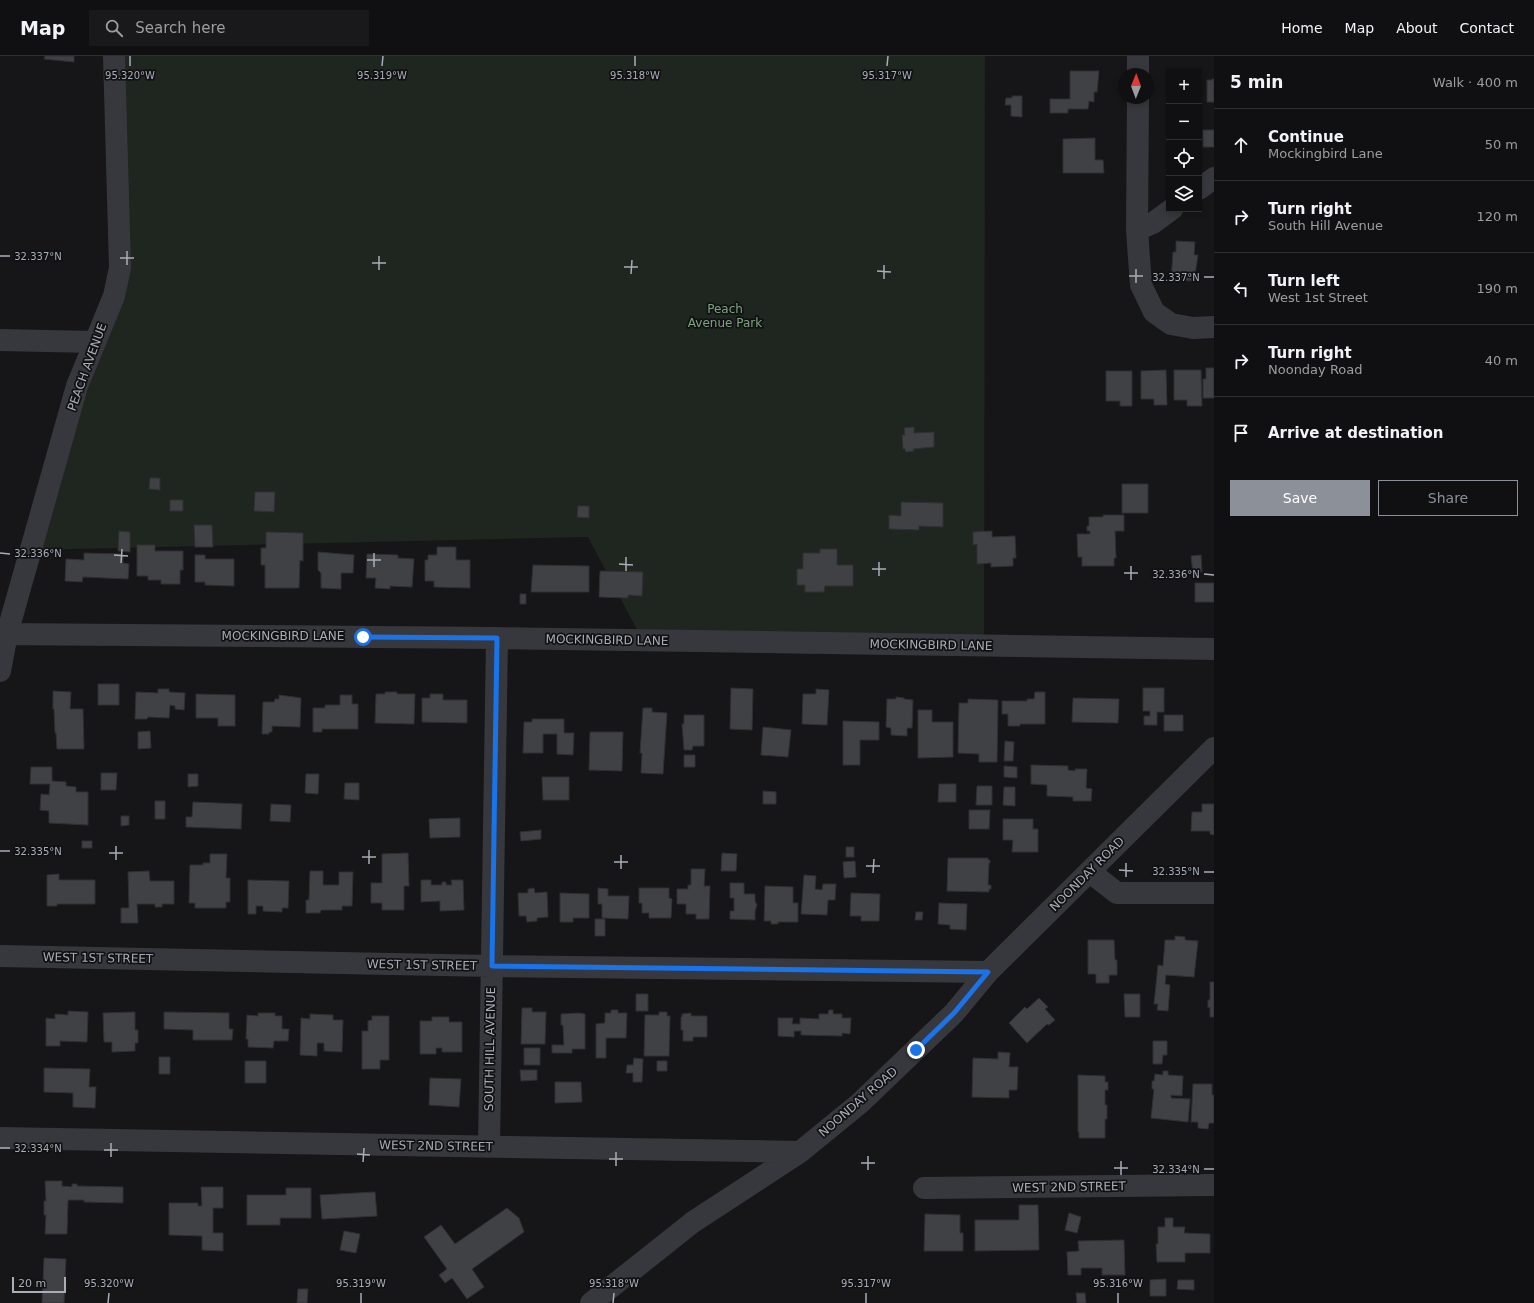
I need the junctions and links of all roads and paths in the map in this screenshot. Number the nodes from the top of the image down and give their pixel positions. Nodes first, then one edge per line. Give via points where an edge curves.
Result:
1 (114, 56) edge
2 (1138, 56) edge
3 (1138, 68) edge
4 (1138, 104) edge
5 (1214, 178) edge
6 (1202, 187) edge
7 (1168, 212) edge
8 (1136, 230) junction
9 (1214, 328) edge
10 (0, 340) edge
11 (94, 342) junction
12 (3, 634) edge
13 (497, 638) junction
14 (1214, 649) edge
15 (0, 671) edge
16 (1214, 748) edge
17 (1090, 872) junction
18 (1214, 893) edge
19 (0, 956) edge
20 (492, 966) junction
21 (988, 972) junction
22 (0, 1138) edge
23 (489, 1147) junction
24 (800, 1152) junction
25 (1214, 1185) edge
26 (924, 1188) dead end
27 (591, 1303) edge

1 - 11 street, PEACH AVENUE via 120,268 114,296
2 - 3 street
4 - 8 street
5 - 6 street
7 - 8 street via 1153,223
8 - 9 street via 1141,285 1154,312 1171,324
10 - 11 street
11 - 12 street, PEACH AVENUE via 78,386
12 - 13 street, MOCKINGBIRD LANE
12 - 15 street, PEACH AVENUE
13 - 14 street, MOCKINGBIRD LANE
13 - 20 street, SOUTH HILL AVENUE
16 - 17 street, NOONDAY ROAD
17 - 18 street via 1117,893
17 - 21 street, NOONDAY ROAD
19 - 20 street, WEST 1ST STREET
20 - 21 street, WEST 1ST STREET
20 - 23 street, SOUTH HILL AVENUE
21 - 24 street, NOONDAY ROAD via 954,1013 899,1066 860,1103
22 - 23 street, WEST 2ND STREET
23 - 24 street, WEST 2ND STREET
24 - 27 street, NOONDAY ROAD via 692,1222
25 - 26 street, WEST 2ND STREET

